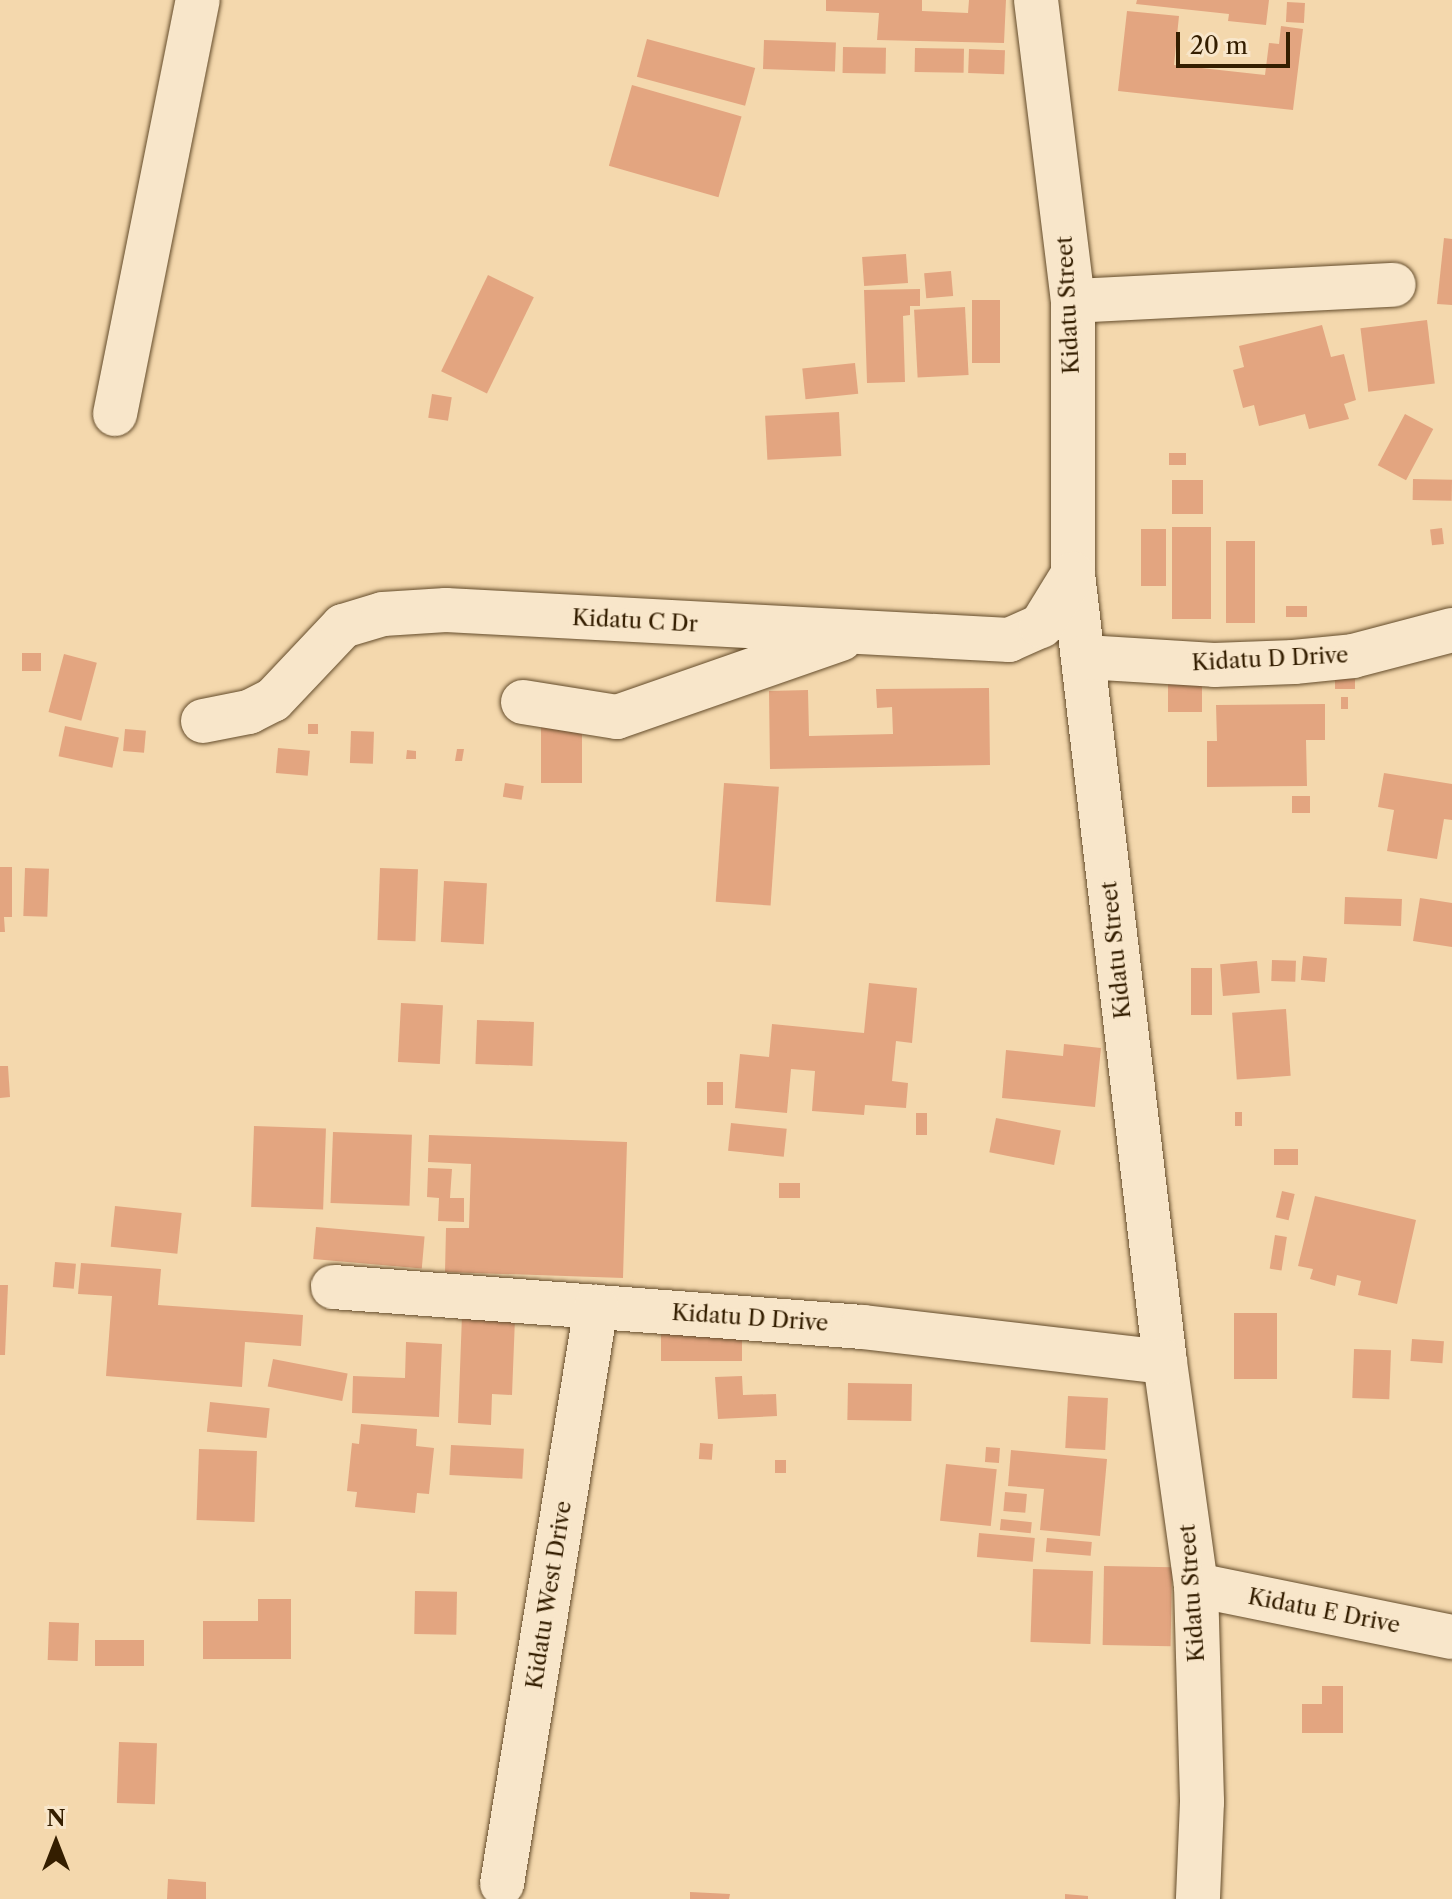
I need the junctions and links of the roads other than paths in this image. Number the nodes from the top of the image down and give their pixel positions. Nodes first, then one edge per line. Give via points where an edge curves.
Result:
1 (198, 0) edge
2 (1036, 0) edge
3 (1394, 285) dead end
4 (1073, 301) junction
5 (115, 414) dead end
6 (1073, 574) junction
7 (1452, 630) edge
8 (854, 634) junction
9 (1085, 657) junction
10 (523, 702) dead end
11 (203, 721) dead end
12 (333, 1287) dead end
13 (596, 1307) junction
14 (1165, 1362) junction
15 (1196, 1585) junction
16 (1452, 1637) edge
17 (502, 1884) dead end
18 (1198, 1899) edge

1 - 5 street
2 - 4 street, Kidatu Street
3 - 4 street
4 - 6 street, Kidatu Street
6 - 8 street, Kidatu C Dr via 1041,626 1009,640
6 - 9 street, Kidatu Street
7 - 9 street, Kidatu D Drive via 1353,656 1294,662 1214,665
8 - 10 street via 617,717
8 - 11 street, Kidatu C Dr via 446,610 383,614 343,626 273,700 249,712
9 - 14 street, Kidatu Street
12 - 13 street, Kidatu D Drive
13 - 14 street, Kidatu D Drive via 862,1327
13 - 17 street, Kidatu West Drive
14 - 15 street, Kidatu Street
15 - 16 street, Kidatu E Drive
15 - 18 street, Kidatu Street via 1202,1802

